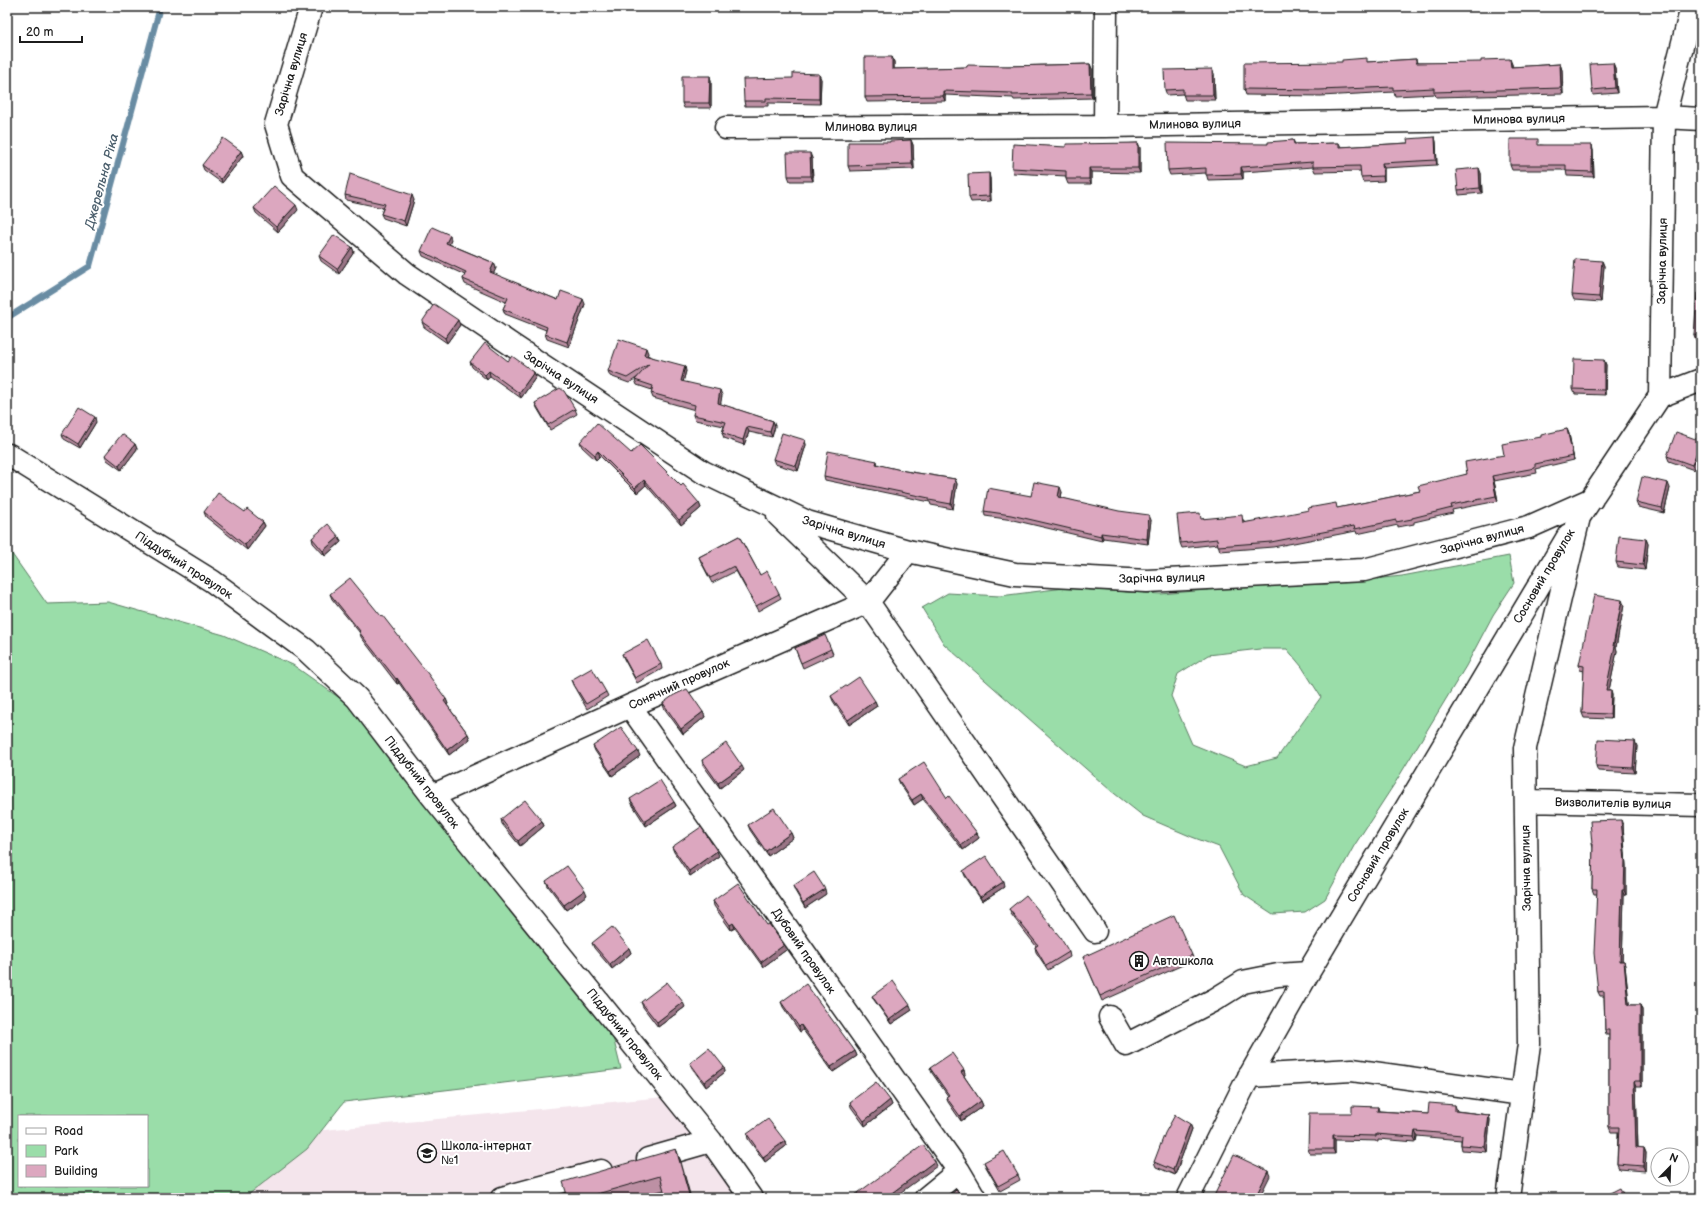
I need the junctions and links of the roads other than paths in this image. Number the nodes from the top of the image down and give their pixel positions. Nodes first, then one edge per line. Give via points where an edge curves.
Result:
1 (311, 7) edge
2 (1106, 7) edge
3 (1692, 7) edge
4 (1664, 117) junction
5 (1701, 119) edge
6 (1104, 126) junction
7 (726, 128) dead end
8 (1701, 380) edge
9 (1660, 396) junction
10 (9, 455) dead end
11 (1592, 499) junction
12 (764, 502) junction
13 (1579, 517) junction
14 (908, 551) junction
15 (868, 602) junction
16 (630, 706) junction
17 (432, 796) junction
18 (1526, 801) junction
19 (1701, 805) edge
20 (1095, 931) dead end
21 (1308, 973) junction
22 (1110, 1017) dead end
23 (1249, 1076) junction
24 (1522, 1094) junction
25 (711, 1141) junction
26 (959, 1171) junction
27 (502, 1198) edge
28 (751, 1198) edge
29 (926, 1198) edge
30 (975, 1198) edge
31 (1188, 1198) edge
32 (1508, 1198) edge

1 - 12 street, Зарічна вулиця via 276,124 292,176 407,274 703,472
2 - 6 street
3 - 4 street, Зарічна вулиця
4 - 5 street, Млинова вулиця
4 - 6 street, Млинова вулиця
4 - 9 street, Зарічна вулиця
6 - 7 street, Млинова вулиця
8 - 9 street
9 - 11 street, Зарічна вулиця
10 - 17 street, Піддубний провулок via 212,581 306,650 357,698
11 - 13 street, Зарічна вулиця
11 - 14 street, Зарічна вулиця via 1529,527 1364,570 1147,581 1015,574
12 - 14 street, Зарічна вулиця via 807,522
12 - 15 street
13 - 18 street, Зарічна вулиця via 1525,748
13 - 21 street, Сосновий провулок
14 - 15 street, Сонячний провулок
15 - 16 street, Сонячний провулок
15 - 20 street
16 - 17 street, Сонячний провулок
16 - 26 street, Дубовий провулок
17 - 25 street, Піддубний провулок
18 - 19 street, Визволителів вулиця
18 - 24 street, Зарічна вулиця via 1528,1044
21 - 22 street via 1278,975 1243,982 1214,1000 1126,1045
21 - 23 street, Сосновий провулок
23 - 24 street via 1352,1070
23 - 31 street, Сосновий провулок
24 - 32 street, Зарічна вулиця
25 - 27 street
25 - 28 street, Піддубний провулок
26 - 29 street
26 - 30 street, Дубовий провулок

